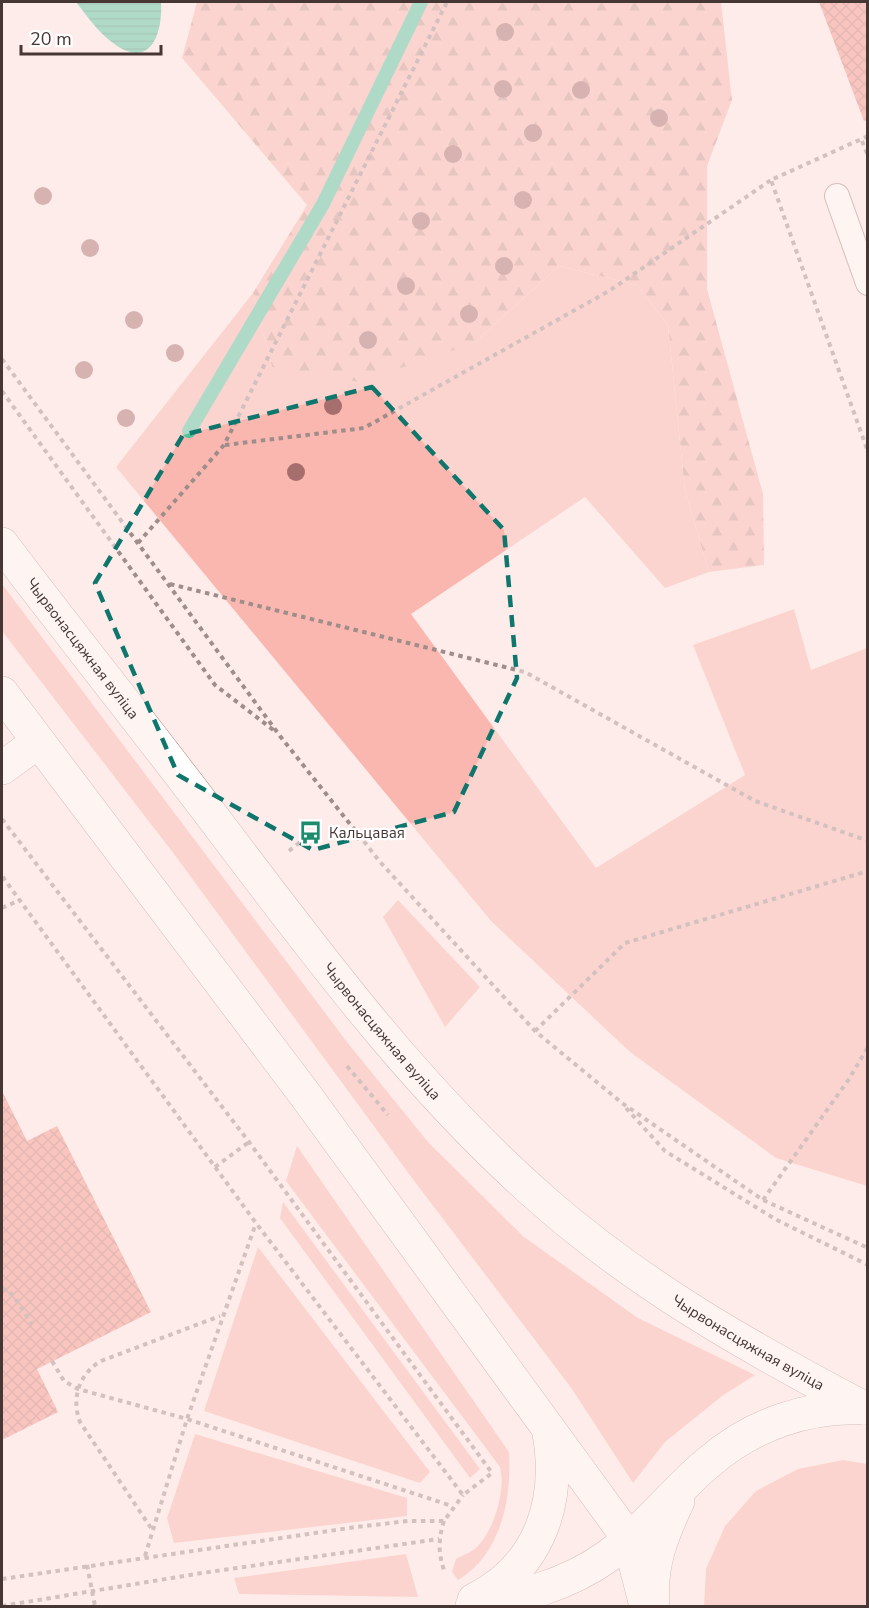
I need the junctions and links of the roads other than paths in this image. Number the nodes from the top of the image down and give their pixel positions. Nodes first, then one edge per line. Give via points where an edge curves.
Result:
1 (837, 196) dead end
2 (867, 283) edge
3 (2, 544) edge
4 (2, 693) edge
5 (38, 742) junction
6 (2, 768) edge
7 (866, 1408) edge
8 (546, 1423) junction
9 (709, 1462) junction
10 (629, 1539) junction
11 (462, 1606) edge
12 (472, 1606) edge
13 (646, 1606) edge
14 (654, 1606) edge

1 - 2 lane
3 - 7 main road, Чырвонасцяжная вуліца via 311,948 420,1080 487,1149 546,1204 618,1261 697,1315
4 - 5 main road
5 - 6 main road
5 - 8 main road via 306,1096
7 - 9 main road via 807,1412 754,1430
8 - 10 main road
8 - 11 main road via 552,1473 551,1502 543,1529 527,1556 507,1578
9 - 10 main road
9 - 14 main road via 680,1497 661,1538 652,1583
10 - 12 main road via 608,1557 550,1587
10 - 13 main road

